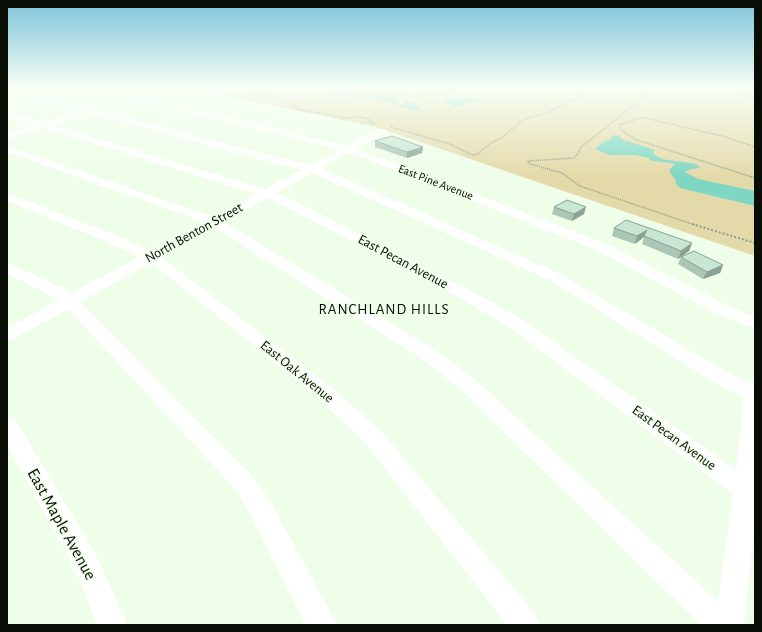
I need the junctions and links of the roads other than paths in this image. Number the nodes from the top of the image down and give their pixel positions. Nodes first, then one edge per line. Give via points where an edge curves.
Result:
1 (19, 117) edge
2 (69, 117) edge
3 (119, 117) edge
4 (216, 117) edge
5 (44, 125) junction
6 (382, 128) road end
7 (7, 136) edge
8 (7, 149) edge
9 (349, 149) junction
10 (312, 169) junction
11 (267, 194) junction
12 (7, 197) edge
13 (215, 222) junction
14 (150, 257) junction
15 (7, 267) edge
16 (68, 301) junction
17 (755, 324) edge
18 (7, 335) edge
19 (755, 392) edge
20 (7, 425) edge
21 (751, 492) edge
22 (112, 625) edge
23 (322, 625) edge
24 (526, 625) edge
25 (721, 625) edge
26 (729, 625) edge

1 - 5 street, East Pecan Avenue
2 - 5 street
3 - 10 street
4 - 9 street, East Pine Avenue
5 - 7 street
5 - 11 street, East Pecan Avenue
6 - 9 street, North Benton Street
8 - 13 street
9 - 10 street, North Benton Street
9 - 17 street, East Pine Avenue via 599,246
10 - 11 street, North Benton Street
10 - 19 street via 556,277 732,384
11 - 13 street, North Benton Street
11 - 21 street, East Pecan Avenue via 348,233 515,323
12 - 14 street, East Oak Avenue via 113,239
13 - 14 street, North Benton Street
13 - 25 street via 431,356 460,378
14 - 16 street, North Benton Street
14 - 24 street, East Oak Avenue via 214,304 358,422 374,438
15 - 16 street via 63,294
16 - 18 street, North Benton Street
16 - 23 street via 245,484 260,507
19 - 21 street
20 - 22 street, East Maple Avenue via 81,554
21 - 26 street via 741,522 740,553

